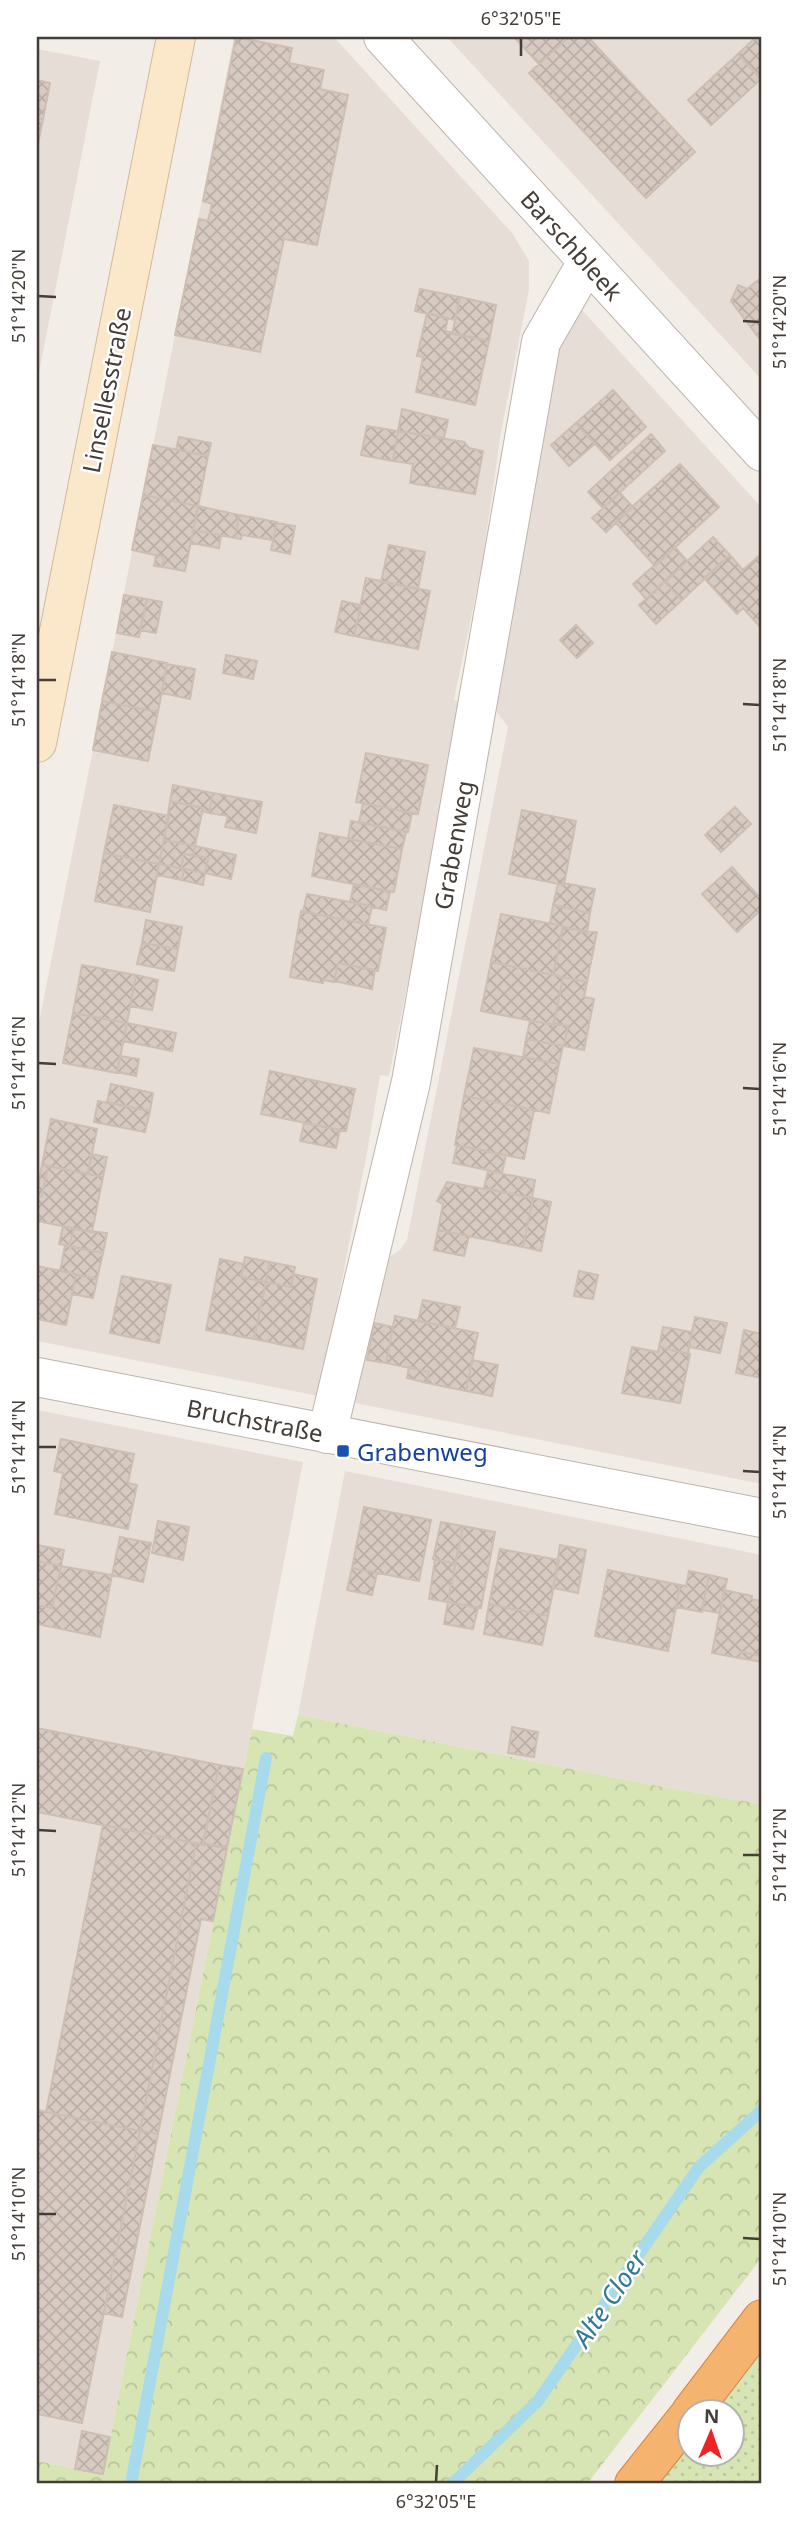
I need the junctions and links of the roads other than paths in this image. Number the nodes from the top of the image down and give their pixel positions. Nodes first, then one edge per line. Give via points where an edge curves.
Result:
1 (176, 37) edge
2 (383, 37) edge
3 (587, 262) junction
4 (762, 452) edge
5 (37, 743) edge
6 (37, 1377) edge
7 (327, 1434) junction
8 (762, 1518) edge
9 (762, 2319) edge
10 (702, 2398) edge
11 (676, 2432) edge
12 (634, 2484) edge

1 - 5 street, Linsellesstraße
2 - 3 street, Barschbleek
3 - 4 street, Barschbleek
3 - 7 street, Grabenweg via 541,341 411,1082
6 - 7 street, Bruchstraße
7 - 8 street, Bruchstraße
9 - 10 highway
11 - 12 highway

